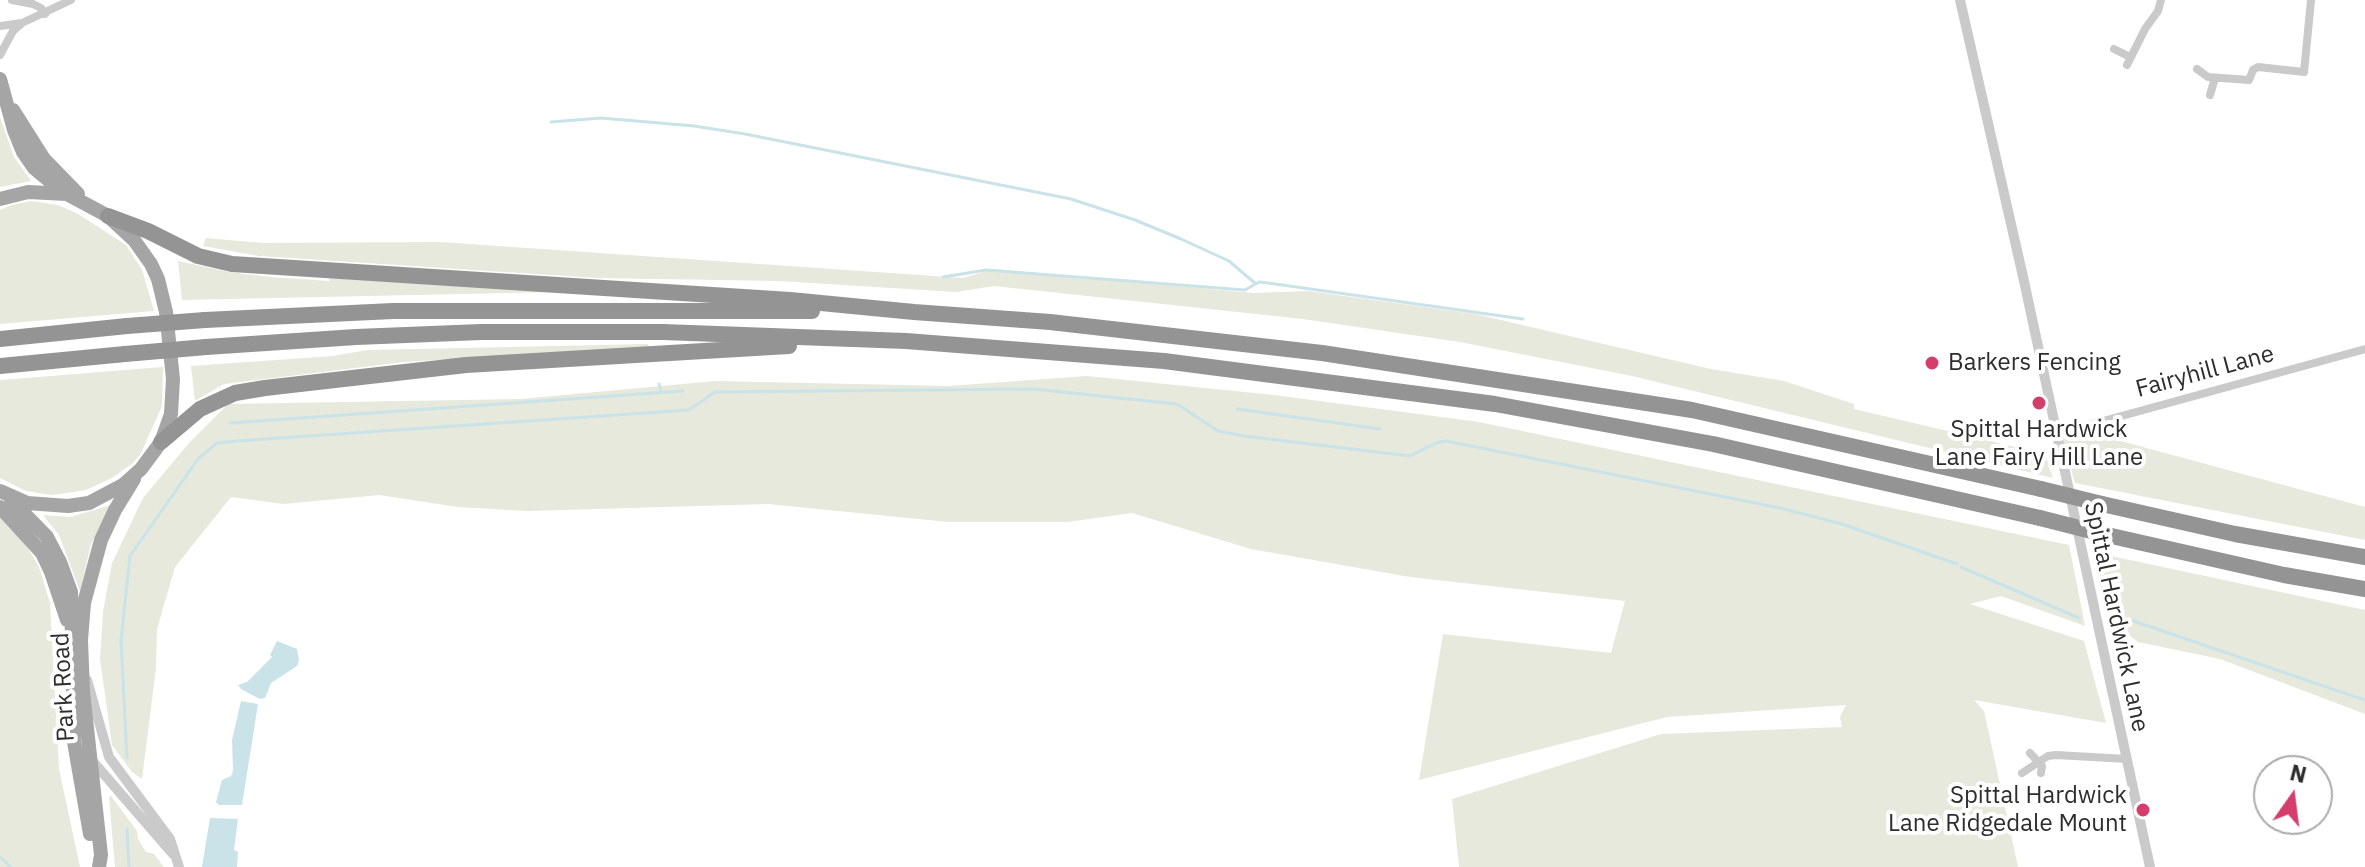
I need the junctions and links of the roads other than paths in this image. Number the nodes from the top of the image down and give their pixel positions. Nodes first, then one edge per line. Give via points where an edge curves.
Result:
1 (12, 0) edge
2 (71, 0) edge
3 (1960, 0) edge
4 (2161, 0) edge
5 (2311, 0) edge
6 (45, 14) junction
7 (22, 23) junction
8 (0, 26) edge
9 (2114, 49) dead end
10 (0, 55) edge
11 (2197, 69) dead end
12 (2215, 78) junction
13 (0, 79) edge
14 (2210, 95) dead end
15 (6, 100) junction
16 (67, 194) junction
17 (0, 199) edge
18 (88, 205) junction
19 (108, 216) junction
20 (914, 312) junction
21 (0, 339) edge
22 (906, 341) junction
23 (2365, 349) edge
24 (0, 366) edge
25 (2056, 434) junction
26 (161, 442) junction
27 (141, 469) junction
28 (2, 498) edge
29 (2365, 557) edge
30 (2365, 589) edge
31 (76, 636) junction
32 (82, 662) junction
33 (74, 742) junction
34 (2030, 753) dead end
35 (90, 757) junction
36 (2127, 759) junction
37 (2039, 762) junction
38 (2022, 773) dead end
39 (2041, 773) dead end
40 (174, 855) junction
41 (99, 867) edge
42 (179, 867) edge
43 (2150, 867) edge

1 - 6 street via 33,4
2 - 6 street
3 - 25 street, Spittal Hardwick Lane
4 - 9 street via 2129,61
5 - 12 street via 2304,72 2258,67 2249,80
6 - 7 street
7 - 8 street
7 - 10 street
11 - 12 street
12 - 14 street
13 - 15 main road
15 - 16 main road via 23,152 44,178
15 - 18 main road via 44,159
16 - 17 main road via 28,192
16 - 18 main road
18 - 19 main road
19 - 20 highway via 198,256 232,264
19 - 26 main road via 143,251 162,294 173,379 171,414
20 - 21 highway, bridge via 423,311 205,320
20 - 29 highway, bridge via 1322,353 1692,410 2235,534
22 - 24 highway, bridge via 481,332 206,347
22 - 26 highway via 466,365 265,388 209,404
22 - 30 highway, bridge via 1164,361 1495,404 1713,444
23 - 25 street, Fairyhill Lane
25 - 36 street, Spittal Hardwick Lane
26 - 27 main road
27 - 28 main road via 89,503 47,506
27 - 31 main road, Park Road via 101,540
28 - 31 main road, Park Road via 39,526 60,562 71,592
31 - 32 main road, Park Road
31 - 33 main road, Park Road
32 - 35 main road, Park Road
32 - 40 street via 109,757 170,839
33 - 35 street
33 - 41 main road, Park Road
34 - 37 street
35 - 40 street
35 - 41 main road, Park Road
36 - 37 street via 2056,755
36 - 43 street, Spittal Hardwick Lane
37 - 38 street
37 - 39 street
40 - 42 street

